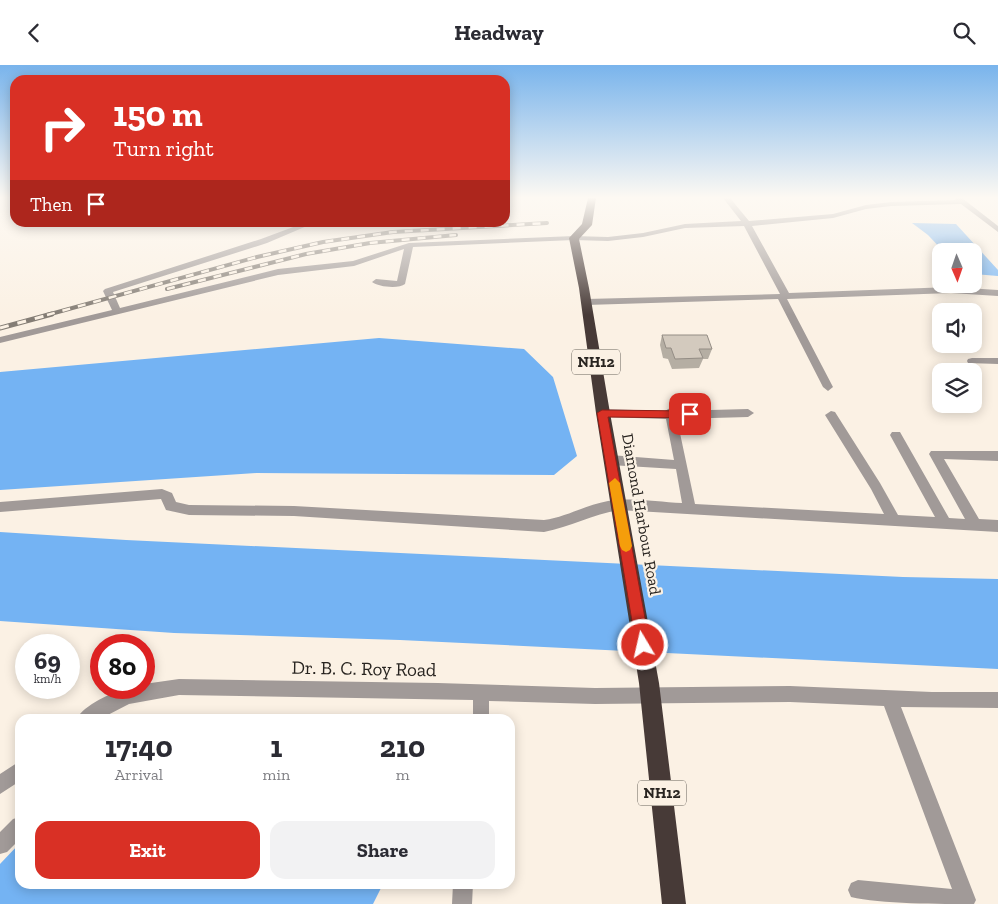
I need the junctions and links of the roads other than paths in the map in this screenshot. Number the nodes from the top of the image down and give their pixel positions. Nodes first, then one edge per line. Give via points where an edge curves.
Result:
1 (274, 237) edge
2 (571, 237) edge
3 (574, 237) edge
4 (577, 237) edge
5 (624, 237) edge
6 (754, 237) edge
7 (409, 245) junction
8 (376, 282) dead end
9 (998, 293) edge
10 (783, 295) junction
11 (586, 302) junction
12 (117, 311) junction
13 (0, 340) edge
14 (972, 361) dead end
15 (998, 361) edge
16 (828, 387) dead end
17 (602, 413) junction
18 (670, 413) junction
19 (748, 413) dead end
20 (831, 415) dead end
21 (896, 435) dead end
22 (998, 456) edge
23 (610, 460) junction
24 (682, 465) junction
25 (619, 505) junction
26 (0, 507) edge
27 (690, 509) junction
28 (894, 521) junction
29 (945, 523) junction
30 (975, 525) junction
31 (998, 526) edge
32 (650, 690) junction
33 (481, 692) junction
34 (889, 698) junction
35 (998, 700) edge
36 (91, 714) edge
37 (481, 714) edge
38 (15, 773) edge
39 (0, 785) edge
40 (15, 831) edge
41 (0, 845) edge
42 (463, 889) edge
43 (858, 889) dead end
44 (462, 904) edge
45 (674, 904) edge

1 - 12 street via 108,291
2 - 7 street
3 - 11 highway, Diamond Harbour Road / NH12
4 - 5 street
6 - 10 street
7 - 8 street via 401,284
7 - 12 street via 354,263 278,272
9 - 10 street via 951,290
10 - 11 street
10 - 16 street
11 - 17 highway, Diamond Harbour Road / NH12
12 - 13 street
14 - 15 street
17 - 18 street
17 - 23 highway, Diamond Harbour Road / NH12
18 - 19 street
18 - 24 street
20 - 28 street
21 - 29 street
22 - 30 street via 935,454
23 - 24 street
23 - 25 highway, Diamond Harbour Road / NH12
24 - 27 street
25 - 26 street via 595,509 570,522 544,526 294,511 189,511 171,507 168,497 162,494
25 - 27 street
25 - 32 highway, Diamond Harbour Road / NH12
27 - 28 street
28 - 29 street
29 - 30 street
30 - 31 street
32 - 33 street, Dr. B. C. Roy Road
32 - 34 street, Dr. B. C. Roy Road
32 - 45 highway, Diamond Harbour Road / NH12
33 - 36 street, Dr. B. C. Roy Road via 179,687 141,691 100,707
33 - 37 street
34 - 35 street, Dr. B. C. Roy Road
34 - 43 street via 966,901
38 - 39 street
40 - 41 street
42 - 44 street

